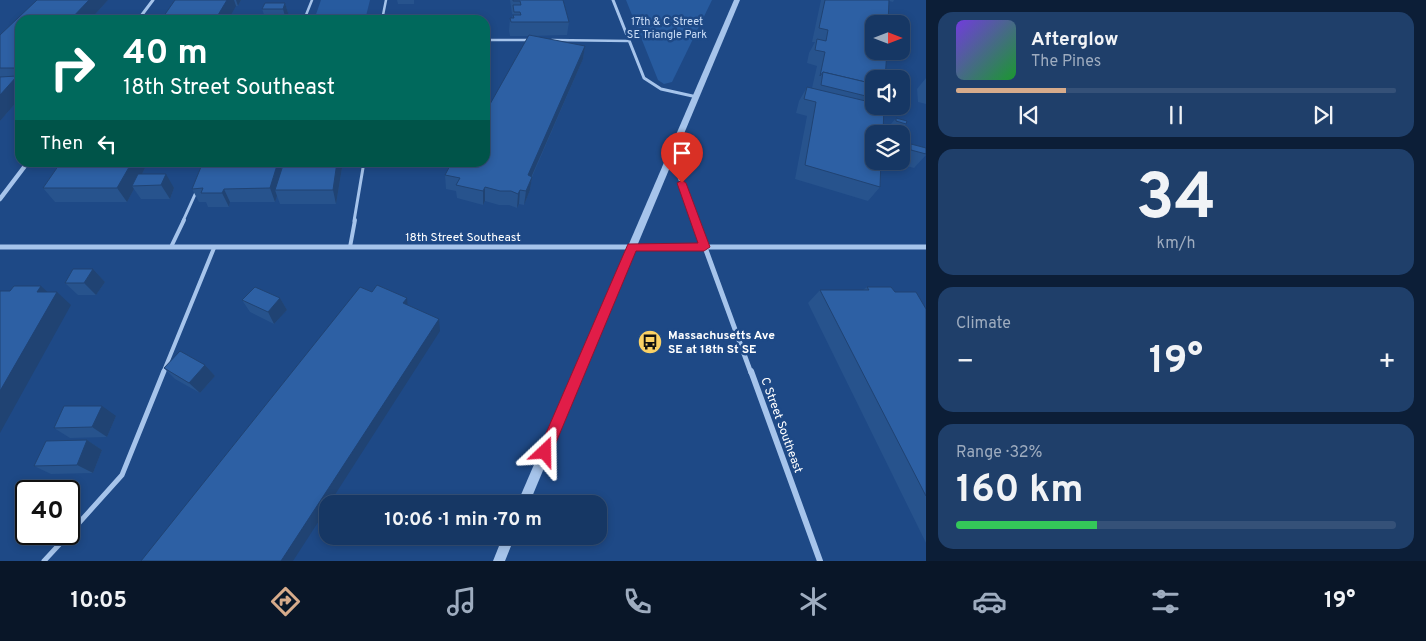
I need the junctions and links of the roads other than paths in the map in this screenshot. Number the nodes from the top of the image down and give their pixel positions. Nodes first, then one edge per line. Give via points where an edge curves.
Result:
1 (153, 0) edge
2 (312, 0) edge
3 (386, 0) edge
4 (613, 0) edge
5 (737, 0) edge
6 (142, 15) edge
7 (306, 15) edge
8 (383, 15) edge
9 (490, 40) edge
10 (534, 40) edge
11 (544, 40) edge
12 (629, 41) junction
13 (696, 97) junction
14 (672, 156) junction
15 (24, 167) edge
16 (363, 167) edge
17 (198, 188) edge
18 (0, 199) edge
19 (0, 247) edge
20 (171, 247) junction
21 (350, 247) junction
22 (632, 247) junction
23 (704, 247) junction
24 (926, 247) edge
25 (214, 248) junction
26 (527, 495) edge
27 (80, 522) edge
28 (59, 545) edge
29 (506, 545) edge
30 (44, 561) edge
31 (499, 561) edge
32 (820, 561) edge

1 - 6 street
2 - 7 lane
3 - 8 lane
4 - 12 street
5 - 13 street
9 - 10 lane
11 - 12 lane
12 - 13 street via 648,82
13 - 14 street
14 - 22 street
14 - 23 street, C Street Southeast
15 - 18 street
16 - 21 lane
17 - 20 lane
19 - 20 street, 18th Street Southeast
20 - 25 street, 18th Street Southeast
21 - 22 street, 18th Street Southeast
21 - 25 street, 18th Street Southeast
22 - 23 street, 18th Street Southeast
22 - 26 street
23 - 24 street, 18th Street Southeast
23 - 32 street, C Street Southeast
25 - 27 lane via 122,474
28 - 30 lane
29 - 31 street

